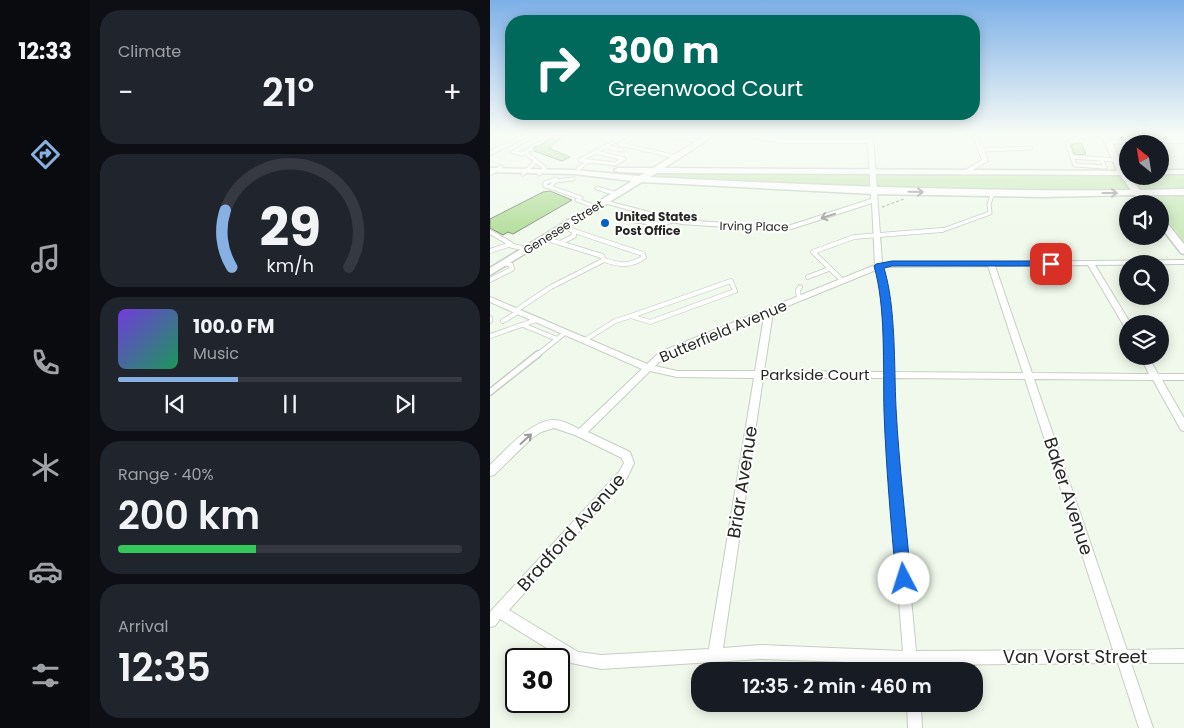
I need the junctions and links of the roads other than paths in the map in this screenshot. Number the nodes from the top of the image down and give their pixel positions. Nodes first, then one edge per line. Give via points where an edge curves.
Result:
1 (580, 169) edge
2 (658, 169) edge
3 (872, 169) edge
4 (972, 169) edge
5 (1088, 169) edge
6 (1095, 169) edge
7 (494, 170) edge
8 (1091, 170) junction
9 (526, 171) joint
10 (542, 171) joint
11 (653, 172) junction
12 (872, 172) junction
13 (1119, 172) edge
14 (1169, 172) edge
15 (1184, 172) edge
16 (575, 173) junction
17 (964, 173) junction
18 (562, 179) junction
19 (640, 179) junction
20 (1133, 185) edge
21 (550, 187) junction
22 (596, 188) dead end
23 (873, 191) junction
24 (1184, 192) edge
25 (993, 193) junction
26 (1139, 193) junction
27 (617, 194) junction
28 (581, 198) dead end
29 (577, 200) dead end
30 (874, 200) junction
31 (600, 204) junction
32 (641, 212) junction
33 (674, 221) junction
34 (563, 227) junction
35 (574, 231) junction
36 (1169, 232) edge
37 (490, 234) edge
38 (877, 235) junction
39 (544, 238) junction
40 (560, 243) junction
41 (511, 244) junction
42 (527, 249) junction
43 (490, 251) edge
44 (1184, 251) edge
45 (604, 260) junction
46 (1184, 262) edge
47 (504, 263) junction
48 (992, 264) junction
49 (1091, 264) junction
50 (879, 266) junction
51 (829, 269) junction
52 (490, 272) edge
53 (808, 277) dead end
54 (490, 280) edge
55 (842, 281) junction
56 (800, 287) dead end
57 (490, 299) edge
58 (799, 299) junction
59 (517, 311) junction
60 (769, 311) junction
61 (1121, 315) edge
62 (630, 316) junction
63 (536, 320) junction
64 (503, 321) dead end
65 (523, 325) junction
66 (566, 332) junction
67 (490, 336) edge
68 (557, 339) junction
69 (585, 340) junction
70 (1149, 365) edge
71 (648, 368) junction
72 (760, 374) junction
73 (888, 375) junction
74 (1030, 377) junction
75 (1155, 377) junction
76 (1184, 377) edge
77 (490, 392) edge
78 (1184, 427) edge
79 (580, 434) junction
80 (490, 472) edge
81 (495, 616) edge
82 (714, 653) junction
83 (1121, 655) junction
84 (1184, 656) edge
85 (886, 662) edge
86 (911, 662) edge
87 (958, 662) edge
88 (914, 712) edge
89 (915, 728) edge
90 (1146, 728) edge

1 - 16 lane
2 - 11 street, Genesee Street
3 - 12 street
4 - 17 street
5 - 8 lane
6 - 8 lane
7 - 9 street
8 - 13 street
8 - 17 street
9 - 10 street
10 - 16 street
11 - 12 street
11 - 16 street
11 - 19 street, Genesee Street
12 - 17 street
12 - 23 street
14 - 15 street
16 - 18 lane
16 - 19 street
18 - 21 lane via 551,183
18 - 21 lane via 545,183
19 - 23 street
19 - 27 street, Genesee Street
20 - 26 street
21 - 28 lane
22 - 27 lane
23 -> 25 street
23 - 30 street
24 - 26 street
25 -> 26 street
25 - 38 lane via 990,213 943,230
27 - 31 street, Genesee Street
29 - 31 lane
30 -> 33 street, Irving Place via 785,229
30 - 38 street
31 - 32 street, Irving Place
31 - 34 street, Genesee Street
32 - 33 street, Irving Place
32 - 33 lane via 635,221 654,226
34 - 35 lane
34 - 39 street, Genesee Street
35 - 40 lane via 574,236
35 - 45 lane via 644,257 626,266
36 - 44 street
37 - 41 lane
38 - 50 street
38 - 51 lane via 849,238 812,252
39 - 40 lane
39 - 42 street, Genesee Street
40 - 45 lane via 602,256
41 - 42 lane
41 - 43 lane
42 - 47 street, Genesee Street
45 - 59 lane via 551,287
46 - 49 street
47 - 52 street, Genesee Street
47 - 54 lane via 511,265 512,269
48 - 49 street
48 - 50 street via 892,263
48 - 74 street, Baker Avenue
49 - 61 street
50 - 55 street, Butterfield Avenue
50 - 73 street via 886,310
51 - 53 lane
51 - 55 lane
55 - 58 street, Butterfield Avenue
56 - 58 lane
57 - 59 street, Parkside Court
58 - 60 street, Butterfield Avenue
59 - 63 street, Parkside Court
59 - 64 lane
60 - 71 street, Butterfield Avenue via 668,352
60 - 72 street, Briar Avenue
62 - 62 lane via 731,281 735,291 650,322
62 - 69 lane via 615,321
63 - 65 lane
63 - 66 street, Parkside Court
65 - 67 lane
65 - 68 lane
66 - 68 lane
66 - 69 street, Parkside Court
68 - 77 lane
69 - 71 street, Parkside Court
70 - 75 street
71 - 72 street, Parkside Court via 677,374
71 - 79 street, Butterfield Avenue
72 - 73 street, Parkside Court
72 - 82 street, Briar Avenue
73 - 74 street, Parkside Court
73 - 86 street
74 - 75 street, Parkside Court
74 - 83 street, Baker Avenue
75 - 76 street, Parkside Court
75 - 78 street
80 -> 79 street via 540,428 555,424
79 - 81 street, Bradford Avenue via 626,455 628,468
81 - 82 street, Van Vorst Street via 576,658 601,662
82 - 85 street, Van Vorst Street via 761,652
83 - 84 street, Van Vorst Street
83 - 87 street, Van Vorst Street
83 - 90 street, Baker Avenue
88 - 89 street

